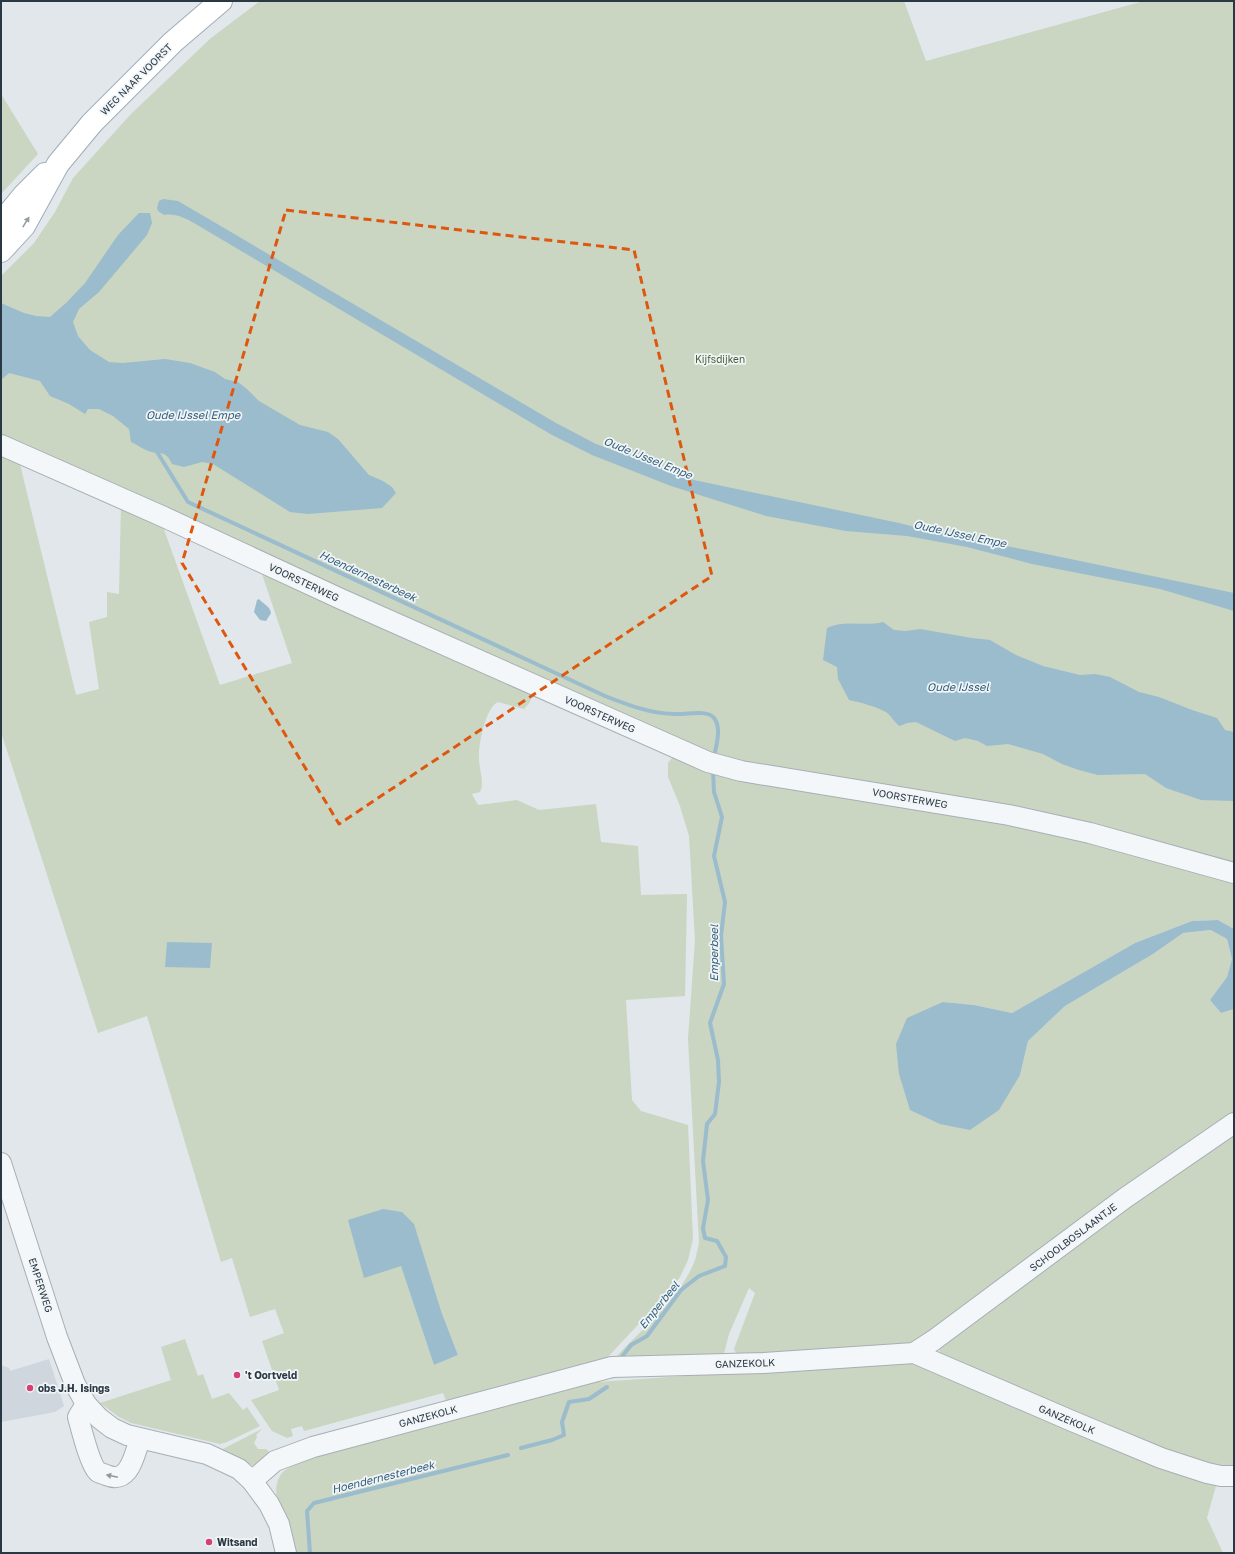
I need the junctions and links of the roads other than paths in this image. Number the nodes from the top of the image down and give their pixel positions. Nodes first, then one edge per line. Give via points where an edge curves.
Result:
1 (221, 1) edge
2 (58, 164) junction
3 (1, 224) edge
4 (1, 252) edge
5 (1, 445) edge
6 (1234, 873) edge
7 (1234, 1123) edge
8 (1, 1163) edge
9 (914, 1353) junction
10 (86, 1404) junction
11 (140, 1439) junction
12 (1234, 1476) edge
13 (252, 1481) junction
14 (286, 1553) edge

1 - 2 main road, WEG NAAR VOORST via 172,42 92,123
2 - 3 main road, WEG NAAR VOORST via 24,195
4 -> 2 main road, WEG NAAR VOORST via 24,226
5 - 6 street, VOORSTERWEG via 708,762 741,771 1009,815 1090,833
7 - 9 street, SCHOOLBOSLAANTJE via 1125,1198
8 - 10 street, EMPERWEG via 58,1337 75,1384
9 - 12 street, GANZEKOLK via 1161,1458 1207,1473
9 - 13 street, GANZEKOLK via 764,1363 612,1367 313,1447 275,1461
10 - 11 street, EMPERWEG via 112,1428
11 -> 10 street via 131,1466 124,1475 112,1478 98,1472 78,1417
11 - 13 street, EMPERWEG via 207,1454 239,1469
13 - 14 street, EMPERWEG via 269,1504 279,1524

